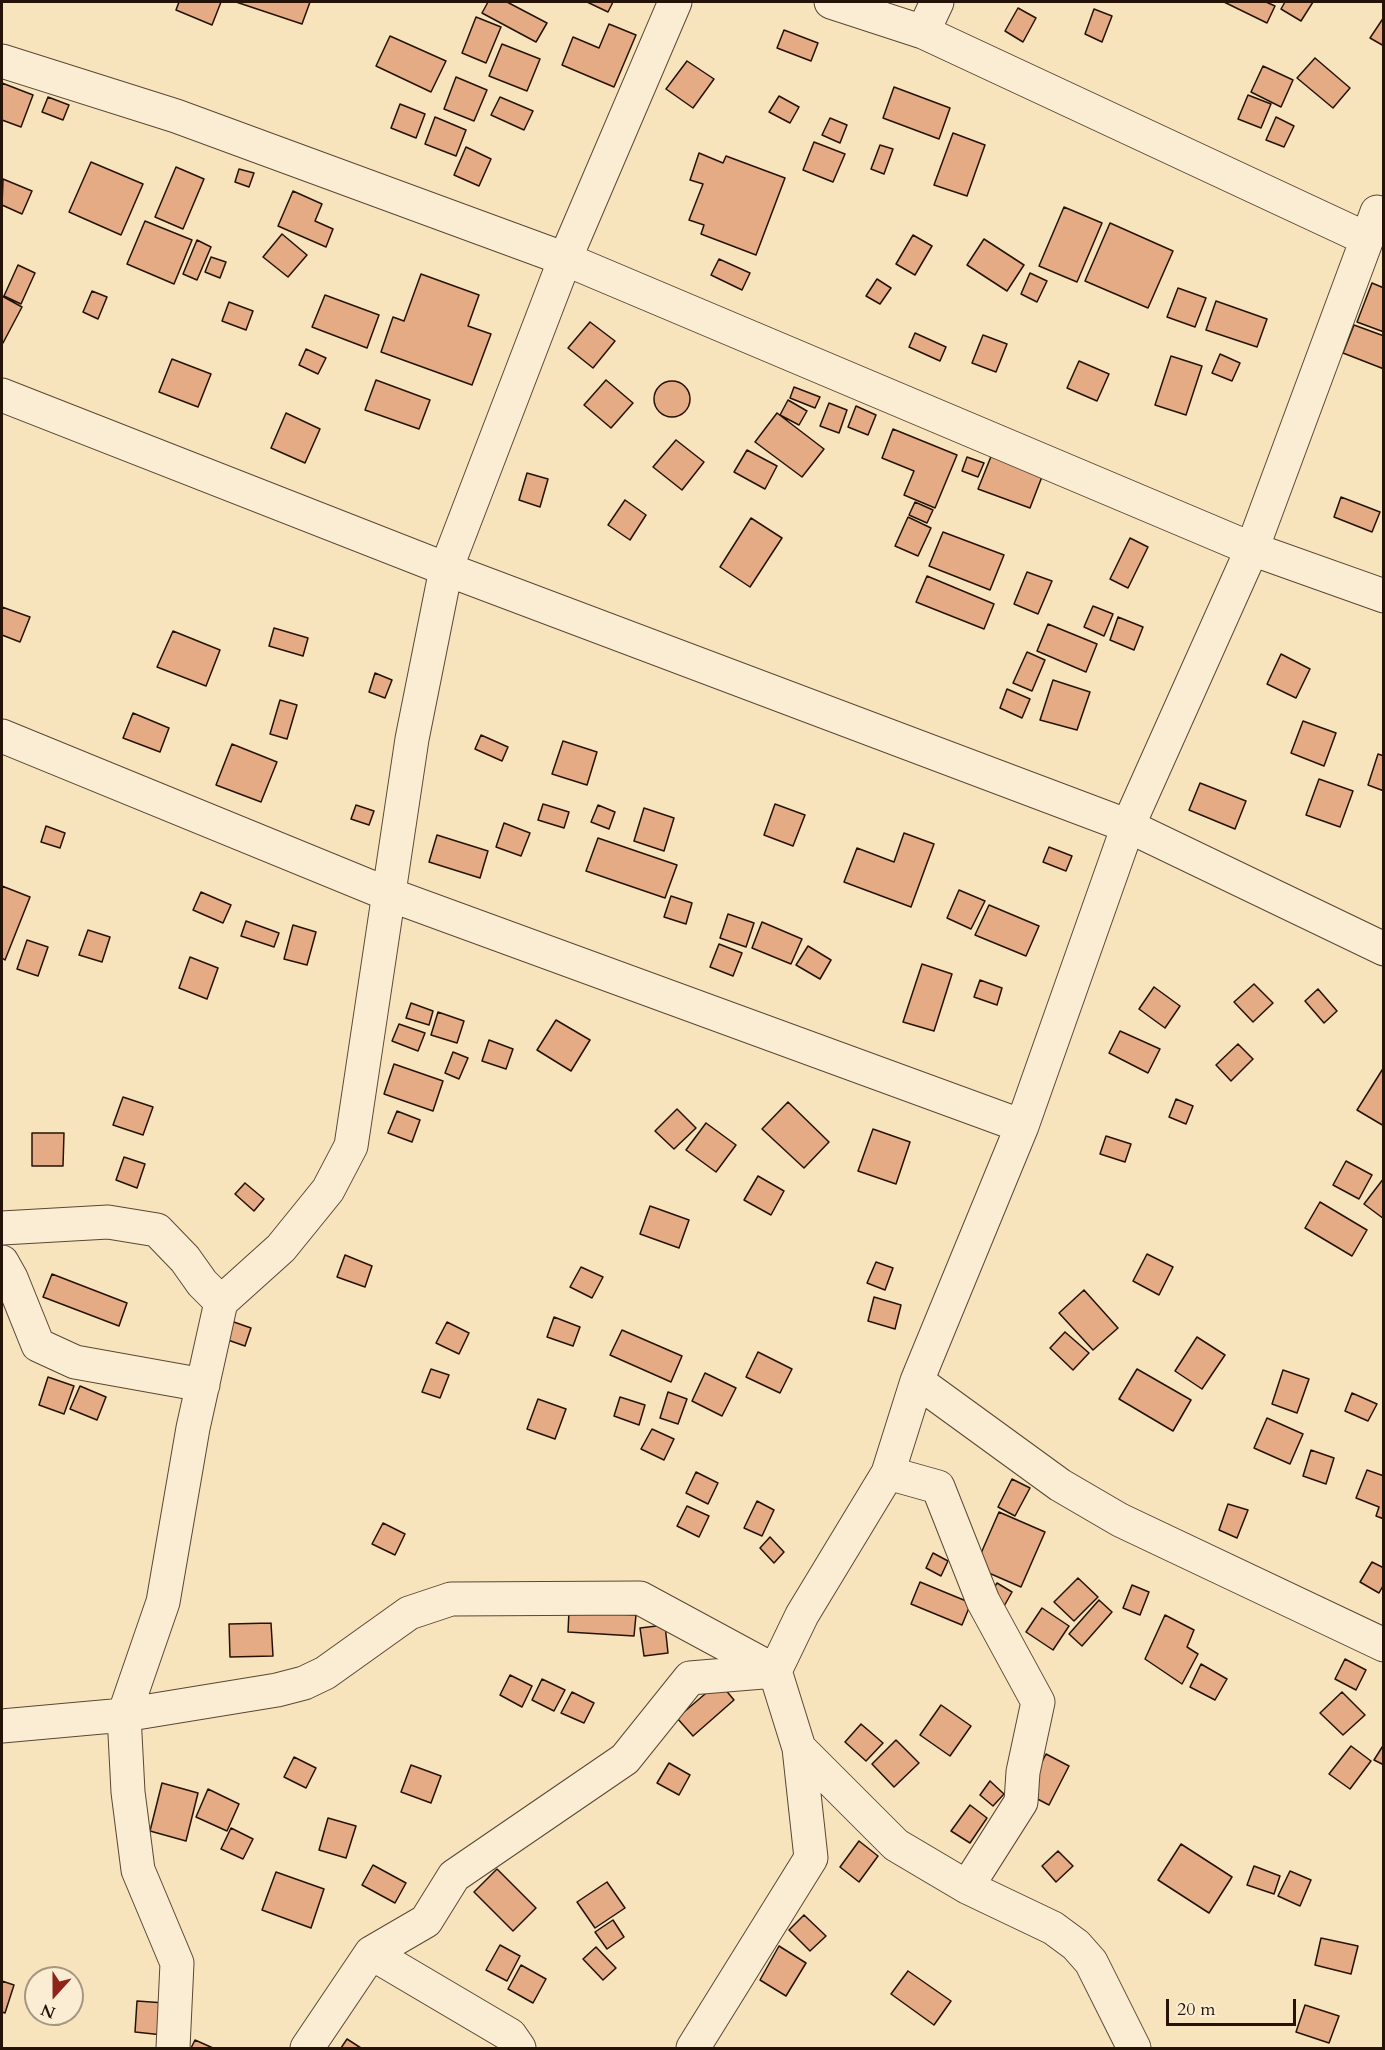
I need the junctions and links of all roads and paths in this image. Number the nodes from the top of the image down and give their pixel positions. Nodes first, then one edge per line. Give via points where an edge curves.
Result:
1 (675, 2) edge
2 (831, 2) edge
3 (937, 2) edge
4 (923, 32) junction
5 (2, 61) edge
6 (1378, 216) edge
7 (565, 259) junction
8 (2, 395) edge
9 (1252, 549) junction
10 (446, 569) junction
11 (1383, 596) edge
12 (2, 736) edge
13 (1128, 826) junction
14 (388, 894) junction
15 (1383, 949) edge
16 (1022, 1126) junction
17 (2, 1228) edge
18 (2, 1262) edge
19 (221, 1302) junction
20 (918, 1381) junction
21 (203, 1385) junction
22 (888, 1473) junction
23 (1383, 1645) edge
24 (775, 1671) junction
25 (124, 1715) junction
26 (2, 1726) edge
27 (799, 1748) junction
28 (967, 1887) junction
29 (371, 1953) junction
30 (174, 2049) edge
31 (307, 2049) edge
32 (519, 2049) edge
33 (693, 2049) edge
34 (1134, 2049) edge

1 - 7 street
2 - 4 street
3 - 4 street
4 - 6 street
5 - 7 street via 176,116
6 - 9 street
7 - 9 street
7 - 10 street
8 - 10 street
9 - 11 street
9 - 13 street
10 - 13 street
10 - 14 street via 412,739
12 - 14 street
13 - 15 street
13 - 16 street
14 - 16 street
14 - 19 street via 351,1146 328,1190 281,1248
16 - 20 street
17 - 19 street via 108,1222 157,1230
18 - 21 street via 38,1345 75,1362
19 - 21 street
20 - 22 street
20 - 23 street via 1060,1485 1120,1520
21 - 25 street via 163,1602
22 - 24 street via 802,1615
22 - 28 street via 938,1487 983,1600 1038,1702 1023,1772 1021,1802
24 - 25 street via 640,1598 451,1599 409,1613 304,1683
24 - 27 street
24 - 29 street via 690,1678 625,1759 454,1875 426,1921
25 - 26 street
25 - 30 street via 138,1870 177,1963
27 - 28 street via 896,1845
27 - 33 street via 811,1858
28 - 34 street via 1053,1928 1076,1945 1091,1962
29 - 31 street
29 - 32 street via 510,2035

